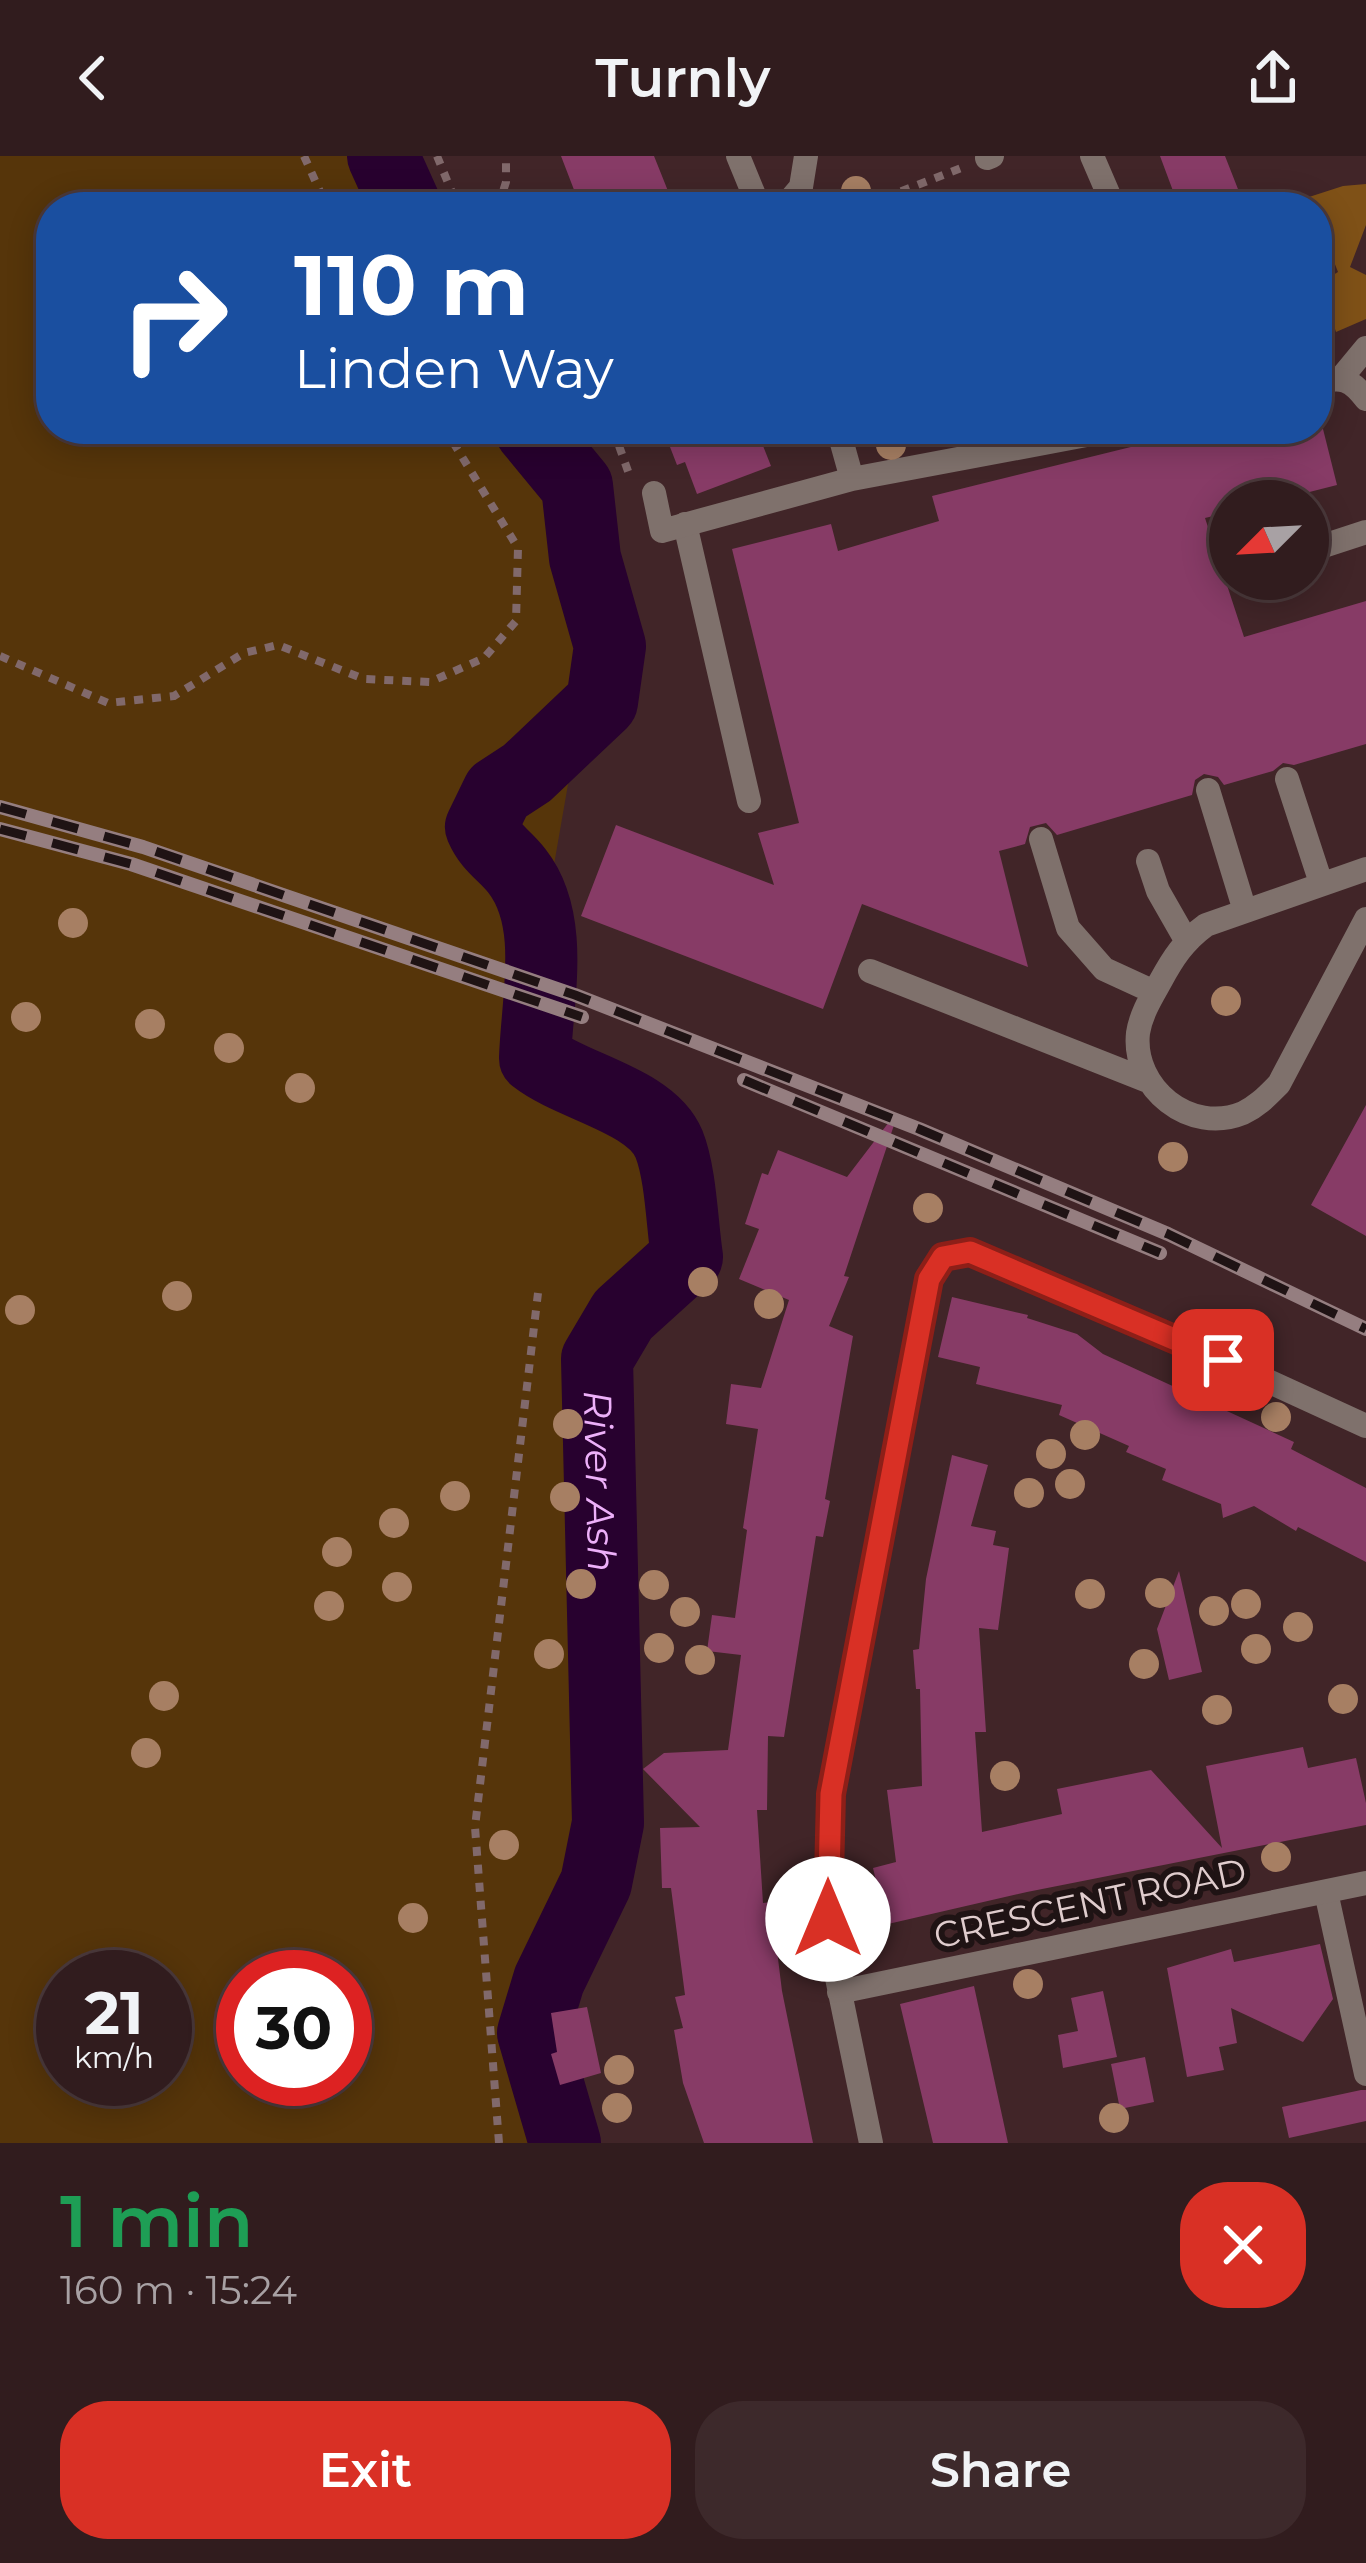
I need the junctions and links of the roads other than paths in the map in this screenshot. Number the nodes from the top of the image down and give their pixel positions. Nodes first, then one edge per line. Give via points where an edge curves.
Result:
1 (738, 156) edge
2 (806, 156) edge
3 (1092, 156) edge
4 (752, 192) edge
5 (797, 192) edge
6 (1108, 192) edge
7 (1366, 348) edge
8 (1332, 377) edge
9 (1332, 381) edge
10 (1366, 399) edge
11 (842, 444) edge
12 (1038, 444) edge
13 (852, 479) junction
14 (654, 493) road end
15 (685, 524) junction
16 (1366, 532) edge
17 (1329, 544) edge
18 (1287, 779) dead end
19 (1208, 790) dead end
20 (749, 801) dead end
21 (1041, 839) dead end
22 (1148, 860) dead end
23 (1366, 868) edge
24 (1321, 883) junction
25 (1245, 911) junction
26 (1366, 919) edge
27 (1186, 940) junction
28 (870, 971) dead end
29 (1154, 992) junction
30 (1148, 1081) junction
31 (1366, 1426) edge
32 (1366, 1883) edge
33 (1326, 1892) junction
34 (839, 1992) junction
35 (1366, 2074) edge
36 (871, 2143) edge

1 - 4 street
2 - 5 street
3 - 6 street
7 - 8 street
9 - 10 street via 1356,386
11 - 13 street
12 - 13 street
13 - 15 street
14 - 15 street via 662,531
15 - 20 street
16 - 17 street
18 - 24 street
19 - 25 street
21 - 29 street via 1068,928 1104,969
22 - 27 street
23 - 24 street
24 - 25 street
25 - 27 street
26 - 30 street via 1279,1084 1261,1103 1213,1119 1165,1101
27 - 29 street
28 - 30 street
29 - 30 street via 1138,1034
31 - 34 street via 970,1252 943,1257 929,1279 831,1794 826,1894
32 - 33 street, CRESCENT ROAD
33 - 34 street, CRESCENT ROAD
33 - 35 street
34 - 36 street

